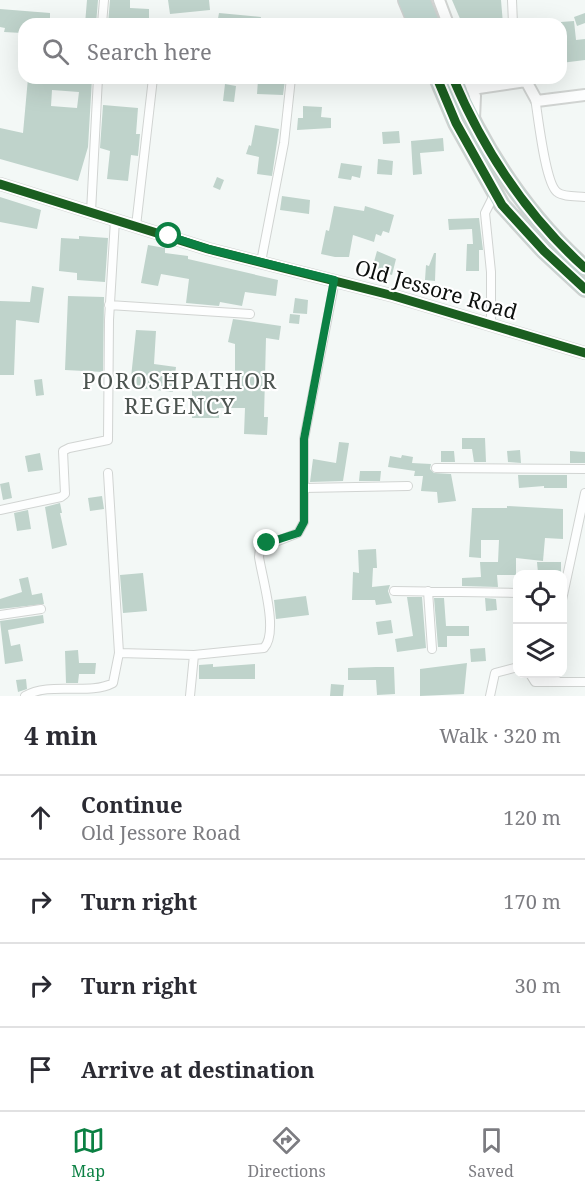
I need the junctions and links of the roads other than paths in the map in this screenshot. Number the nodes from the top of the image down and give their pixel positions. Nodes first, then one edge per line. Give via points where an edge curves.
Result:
1 (104, 0) edge
2 (406, 0) edge
3 (422, 0) edge
4 (439, 0) edge
5 (512, 0) edge
6 (102, 18) edge
7 (414, 18) edge
8 (430, 18) edge
9 (446, 18) edge
10 (513, 18) edge
11 (98, 84) edge
12 (152, 84) edge
13 (290, 84) edge
14 (440, 84) edge
15 (456, 84) edge
16 (470, 84) edge
17 (506, 84) edge
18 (528, 84) edge
19 (472, 89) junction
20 (585, 95) edge
21 (535, 98) junction
22 (473, 121) junction
23 (0, 184) edge
24 (495, 192) junction
25 (585, 197) edge
26 (91, 212) junction
27 (115, 220) junction
28 (136, 226) junction
29 (261, 262) junction
30 (585, 268) edge
31 (334, 280) junction
32 (585, 289) edge
33 (109, 305) junction
34 (250, 314) dead end
35 (491, 324) junction
36 (585, 353) edge
37 (436, 468) dead end
38 (585, 469) edge
39 (108, 473) dead end
40 (408, 486) dead end
41 (304, 488) junction
42 (585, 493) edge
43 (0, 510) edge
44 (567, 581) edge
45 (394, 591) dead end
46 (428, 591) junction
47 (513, 593) edge
48 (41, 609) dead end
49 (0, 615) edge
50 (432, 649) dead end
51 (119, 653) junction
52 (194, 655) junction
53 (513, 669) edge
54 (532, 678) edge
55 (585, 682) edge
56 (26, 696) edge
57 (190, 696) edge
58 (490, 696) edge

1 - 6 street
2 - 7 highway
3 - 8 highway
4 - 9 street
5 - 10 street
11 - 26 street
12 - 28 street
13 - 29 street via 284,143
14 - 24 highway via 456,123
15 - 22 highway
16 - 19 street
17 - 19 street
18 - 21 street
19 - 22 street
20 - 21 street via 542,102
21 - 25 street via 552,185 560,194
22 - 30 highway via 520,200
23 - 26 street, Old Jessore Road
24 - 32 highway via 524,231
24 - 35 street via 485,213
26 - 27 street, Old Jessore Road
27 - 28 street, Old Jessore Road
27 - 33 street
28 - 29 street, Old Jessore Road
29 - 31 street, Old Jessore Road
31 - 35 street, Old Jessore Road
31 - 41 street via 304,439
33 - 34 street
33 - 43 street via 108,440 63,451 65,494 61,497
35 - 36 street, Old Jessore Road
37 - 38 street
39 - 51 street
40 - 41 street
41 - 52 street via 302,528 260,548 271,625 268,643 264,648
42 - 44 street
45 - 46 street
46 - 47 street
46 - 50 street
48 - 49 street
51 - 52 street
51 - 56 street via 113,683 104,691 37,692
52 - 57 street
53 - 58 street via 495,674
54 - 55 street via 542,684

